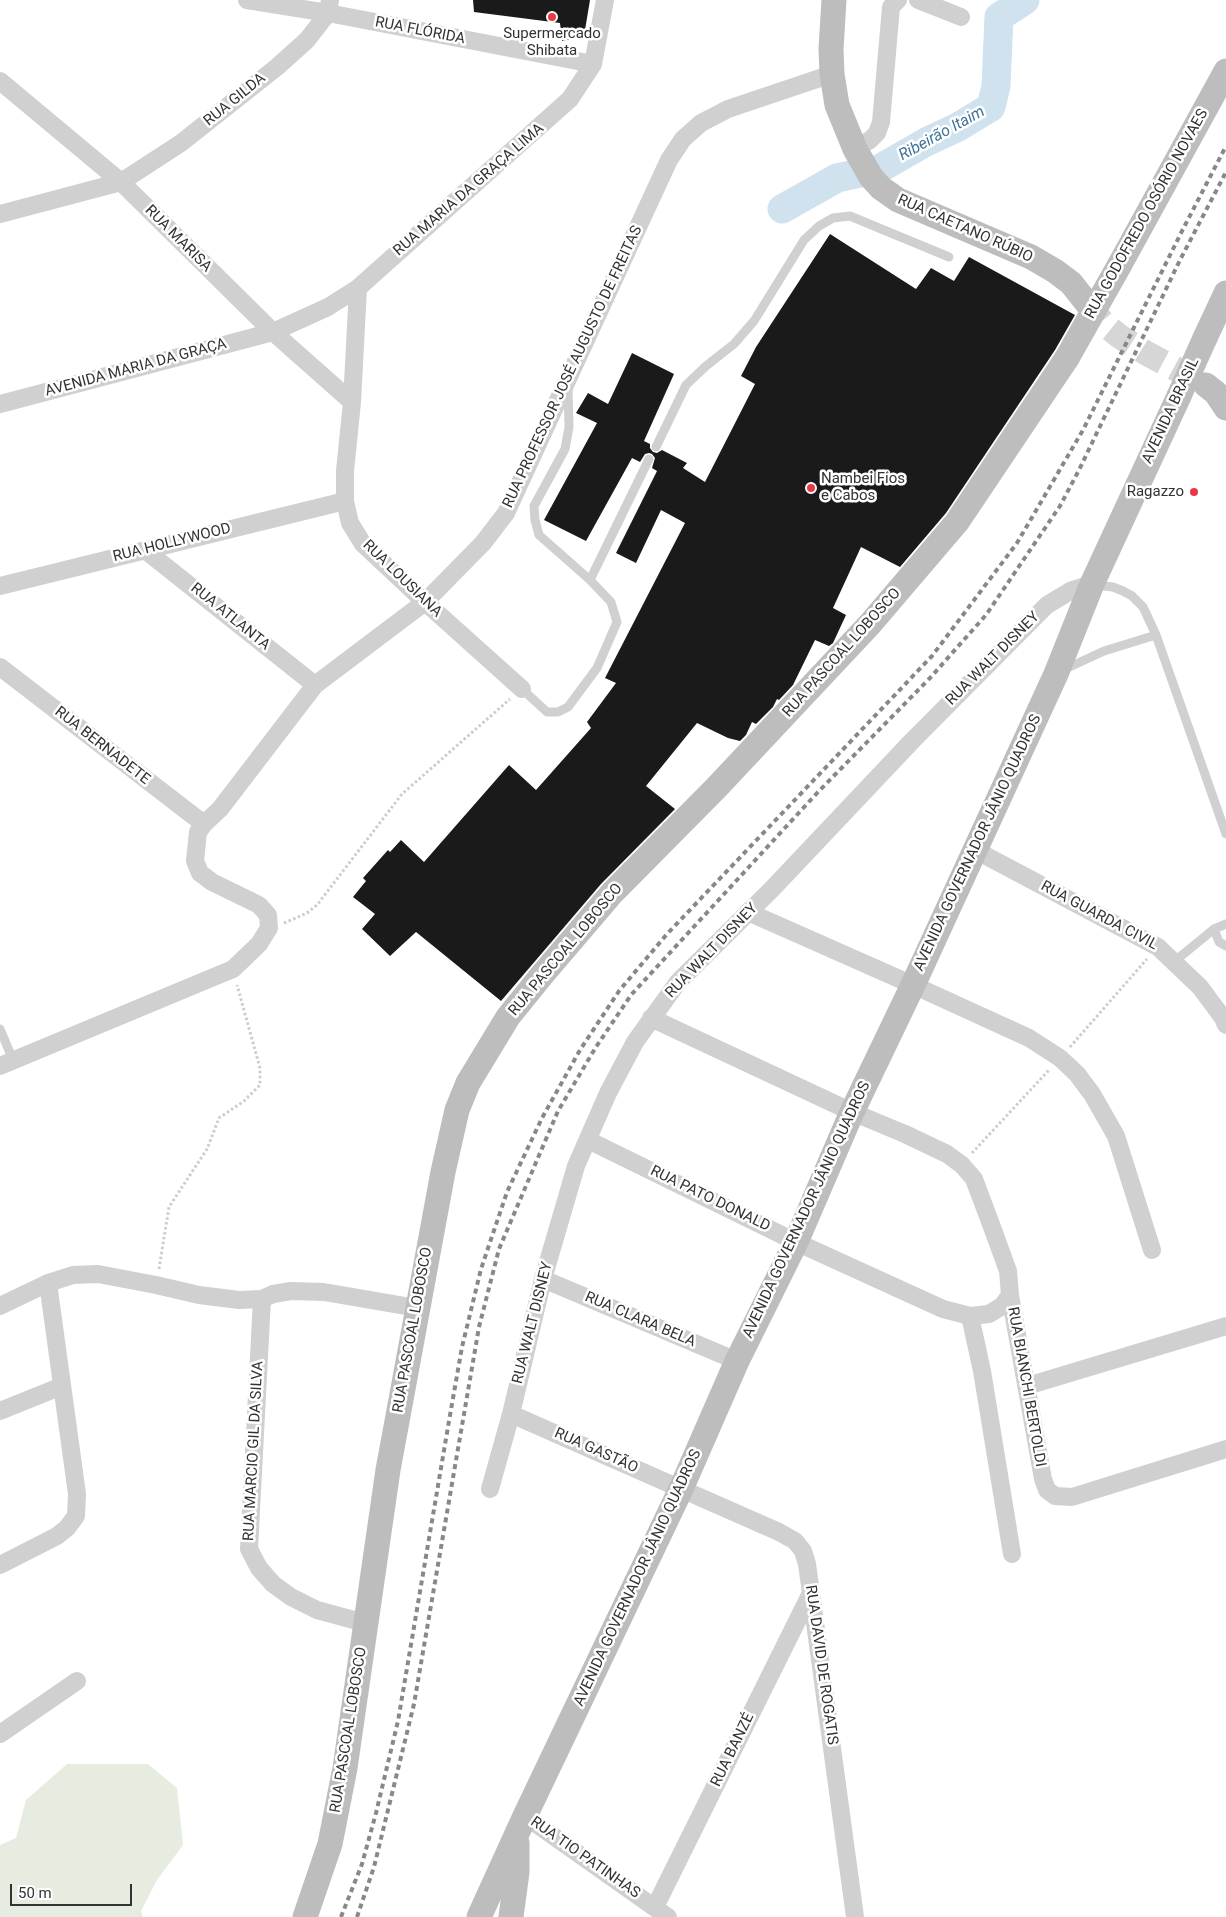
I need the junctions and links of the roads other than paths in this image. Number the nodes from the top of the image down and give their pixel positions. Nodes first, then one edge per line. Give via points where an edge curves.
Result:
1 (247, 0) edge
2 (605, 0) edge
3 (834, 0) edge
4 (898, 0) edge
5 (918, 0) edge
6 (329, 7) edge
7 (961, 17) dead end
8 (593, 64) junction
9 (1226, 71) edge
10 (832, 74) junction
11 (0, 81) edge
12 (861, 161) junction
13 (121, 182) junction
14 (0, 214) edge
15 (949, 257) dead end
16 (358, 288) junction
17 (1226, 293) edge
18 (1086, 302) tunnel mouth
19 (273, 332) junction
20 (1067, 358) joint
21 (568, 380) junction
22 (1206, 385) tunnel mouth
23 (352, 402) junction
24 (0, 404) edge
25 (1226, 408) edge
26 (656, 447) dead end
27 (650, 459) dead end
28 (344, 501) junction
29 (145, 550) junction
30 (590, 580) junction
31 (1092, 584) junction
32 (0, 586) edge
33 (424, 602) junction
34 (1156, 635) junction
35 (0, 667) edge
36 (1056, 674) junction
37 (315, 685) junction
38 (522, 689) joint
39 (204, 824) junction
40 (1226, 834) edge
41 (974, 850) junction
42 (748, 912) junction
43 (1226, 924) edge
44 (1214, 929) junction
45 (1226, 946) edge
46 (1175, 961) junction
47 (913, 985) junction
48 (652, 1018) junction
49 (1226, 1025) edge
50 (0, 1029) edge
51 (6, 1063) edge
52 (852, 1112) junction
53 (588, 1140) junction
54 (796, 1242) junction
55 (1152, 1250) dead end
56 (543, 1279) junction
57 (48, 1283) junction
58 (1010, 1295) junction
59 (262, 1299) junction
60 (0, 1306) edge
61 (417, 1308) junction
62 (970, 1316) junction
63 (1226, 1326) edge
64 (737, 1361) junction
65 (62, 1386) junction
66 (1027, 1386) junction
67 (0, 1411) edge
68 (511, 1414) junction
69 (1226, 1449) edge
70 (490, 1489) dead end
71 (681, 1489) junction
72 (1012, 1554) dead end
73 (0, 1565) edge
74 (811, 1592) junction
75 (365, 1623) junction
76 (77, 1681) dead end
77 (0, 1734) edge
78 (521, 1824) junction
79 (662, 1912) edge
80 (304, 1917) edge
81 (479, 1917) edge
82 (511, 1917) edge
83 (855, 1917) edge

1 - 6 street, RUA FLÓRIDA
2 - 8 street, RUA MARIA DA GRAÇA LIMA
3 - 10 main road, RUA CAETANO RÚBIO
4 - 12 street via 891,8 881,122
5 - 7 street
6 - 8 street, RUA FLÓRIDA
6 - 13 street, RUA GILDA via 307,40 262,79 181,143
8 - 16 street, RUA MARIA DA GRAÇA LIMA via 570,99 544,124
9 - 20 main road, RUA GODOFREDO OSÓRIO NOVAES, bridge
10 - 12 main road, RUA CAETANO RÚBIO via 837,105
10 - 21 street, RUA PROFESSOR JOSÉ AUGUSTO DE FREITAS via 728,109 700,123 683,139 669,160
11 - 13 street, RUA MARISA
12 - 18 main road, RUA CAETANO RÚBIO via 881,188 898,200 1031,257 1072,283
13 - 14 street, RUA GILDA
13 - 19 street, RUA MARISA
15 - 26 lane via 850,216 833,218 819,226 804,240 754,321 734,344 686,385
16 - 19 street, RUA MARIA DA GRAÇA LIMA via 328,307
16 - 23 street, RUA LOUSIANA
17 - 31 main road, AVENIDA BRASIL, bridge
19 - 23 street, RUA MARISA
19 - 24 street, AVENIDA MARIA DA GRAÇA
20 - 61 main road, RUA PASCOAL LOBOSCO via 957,522 838,659 612,893 508,1017 468,1084 457,1110
21 - 30 lane via 568,427 564,449 534,506 535,520 539,535
21 - 33 street, RUA PROFESSOR JOSÉ AUGUSTO DE FREITAS via 506,512 483,542
22 - 25 main road via 1216,392
23 - 28 street, RUA LOUSIANA
27 - 30 lane
28 - 29 street, RUA HOLLYWOOD
28 - 33 street, RUA LOUSIANA via 350,523 363,544
29 - 32 street, RUA HOLLYWOOD
29 - 37 street, RUA ATLANTA
30 - 38 lane via 611,602 617,622 597,668 568,707 558,712 547,712
31 - 34 lane via 1113,587 1132,596 1144,607
31 - 36 main road, AVENIDA GOVERNADOR JÂNIO QUADROS
31 - 42 street, RUA WALT DISNEY via 1072,590 1047,605
33 - 37 street, RUA PROFESSOR JOSÉ AUGUSTO DE FREITAS
33 - 38 street, RUA LOUSIANA
34 - 36 lane via 1104,651
34 - 40 lane
35 - 39 street, RUA BERNADETE
36 - 41 main road, AVENIDA GOVERNADOR JÂNIO QUADROS
37 - 39 street, RUA PROFESSOR JOSÉ AUGUSTO DE FREITAS via 220,810
39 - 51 street via 198,832 196,847 195,861 200,873 259,905 268,915 269,928 259,944 240,963
41 - 46 street, RUA GUARDA CIVIL via 1158,947
41 - 47 main road, AVENIDA GOVERNADOR JÂNIO QUADROS
42 - 47 street
42 - 48 street, RUA WALT DISNEY via 678,982
43 - 44 lane
44 - 45 lane via 1219,942
44 - 46 lane
46 - 49 street, RUA GUARDA CIVIL via 1200,987
47 - 52 main road, AVENIDA GOVERNADOR JÂNIO QUADROS
47 - 55 street via 1029,1038 1060,1058 1077,1074 1116,1136
48 - 52 street, RUA BIANCHI BERTOLDI
48 - 53 street, RUA WALT DISNEY via 635,1042 608,1093
50 - 51 lane
52 - 54 main road, AVENIDA GOVERNADOR JÂNIO QUADROS
52 - 58 street, RUA BIANCHI BERTOLDI via 947,1154 962,1165 974,1179 1008,1271
53 - 54 street, RUA PATO DONALD
53 - 56 street, RUA WALT DISNEY via 576,1166
54 - 62 street, RUA PATO DONALD via 943,1309
54 - 64 main road, AVENIDA GOVERNADOR JÂNIO QUADROS
56 - 64 street, RUA CLARA BELA
56 - 68 street, RUA WALT DISNEY
57 - 59 street via 73,1275 98,1274 199,1295
57 - 60 street
57 - 65 street
58 - 62 street via 1002,1306 988,1314
58 - 66 street, RUA BIANCHI BERTOLDI
59 - 61 street via 291,1291 324,1292
59 - 75 street, RUA MARCIO GIL DA SILVA via 249,1548 259,1568 291,1597 317,1610
61 - 75 main road, RUA PASCOAL LOBOSCO
62 - 72 street
63 - 66 street
64 - 71 main road, AVENIDA GOVERNADOR JÂNIO QUADROS
65 - 67 street
65 - 73 street via 77,1494 76,1516 57,1536
66 - 69 street, RUA BIANCHI BERTOLDI via 1043,1479 1047,1490 1055,1496 1072,1497
68 - 70 street, RUA WALT DISNEY
68 - 71 street, RUA GASTÃO
71 - 74 street, RUA DAVID DE ROGATIS via 795,1542 807,1564
71 - 78 main road, AVENIDA GOVERNADOR JÂNIO QUADROS
74 - 79 street, RUA BANZÉ
74 - 83 street, RUA DAVID DE ROGATIS
75 - 80 main road, RUA PASCOAL LOBOSCO via 345,1768 330,1844
76 - 77 street
78 - 79 street, RUA TIO PATINHAS
78 - 81 main road, AVENIDA GOVERNADOR JÂNIO QUADROS
78 - 82 main road, AVENIDA GOVERNADOR JÂNIO QUADROS

